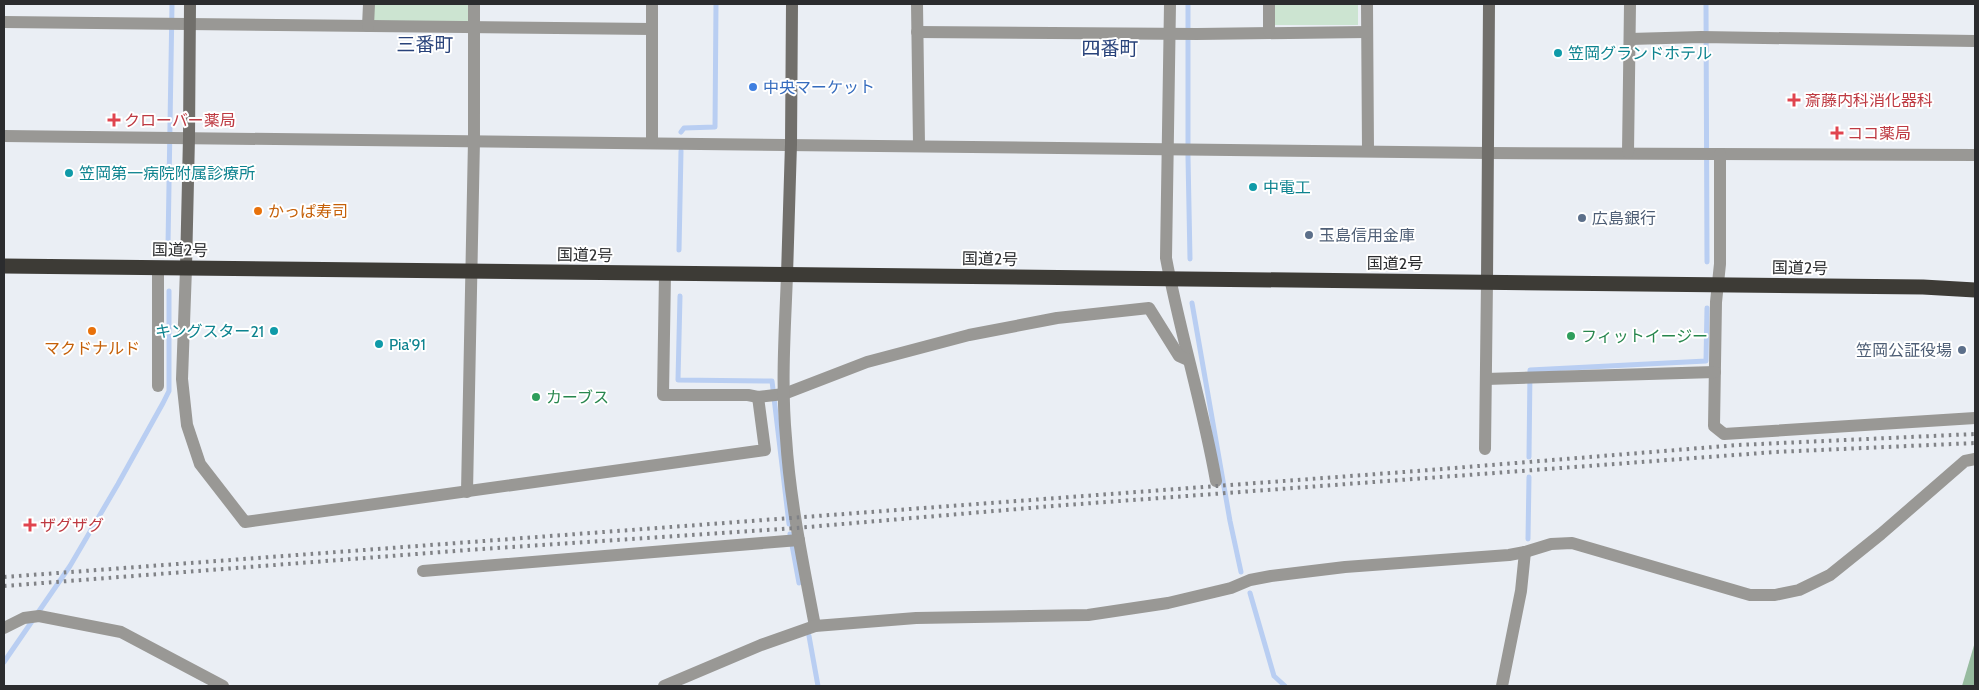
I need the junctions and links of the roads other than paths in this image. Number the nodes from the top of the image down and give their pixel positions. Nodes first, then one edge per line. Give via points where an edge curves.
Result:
1 (190, 4) edge
2 (369, 4) edge
3 (474, 4) edge
4 (652, 4) edge
5 (792, 4) edge
6 (917, 4) edge
7 (1170, 4) edge
8 (1269, 4) edge
9 (1367, 4) edge
10 (1490, 4) edge
11 (1630, 4) edge
12 (4, 22) edge
13 (190, 23) junction
14 (368, 26) junction
15 (474, 27) junction
16 (652, 29) junction
17 (917, 32) junction
18 (1269, 32) junction
19 (1367, 32) junction
20 (1176, 33) junction
21 (1630, 39) junction
22 (1975, 41) edge
23 (4, 136) edge
24 (189, 138) junction
25 (474, 140) junction
26 (652, 142) junction
27 (791, 144) junction
28 (918, 146) junction
29 (1172, 148) junction
30 (1368, 150) junction
31 (1489, 152) junction
32 (1628, 152) junction
33 (1710, 154) junction
34 (1975, 155) edge
35 (4, 266) edge
36 (158, 268) junction
37 (186, 268) junction
38 (470, 271) junction
39 (665, 274) junction
40 (786, 274) junction
41 (1170, 279) junction
42 (1487, 281) junction
43 (1718, 284) junction
44 (1975, 290) edge
45 (1188, 360) junction
46 (1715, 372) junction
47 (1486, 379) junction
48 (158, 386) dead end
49 (772, 396) junction
50 (1975, 418) edge
51 (1485, 449) dead end
52 (1975, 459) edge
53 (1216, 481) dead end
54 (466, 492) junction
55 (793, 540) junction
56 (1525, 552) junction
57 (423, 571) dead end
58 (815, 626) junction
59 (4, 628) edge
60 (223, 686) edge
61 (664, 686) edge
62 (1502, 686) edge

1 - 13 street
2 - 14 street
3 - 15 street
4 - 16 street
5 - 27 street
6 - 17 street
7 - 20 street
8 - 18 street
9 - 19 street
10 - 31 street
11 - 21 street
12 - 13 street
13 - 14 street
13 - 24 street
14 - 15 street
15 - 16 street
15 - 25 street
16 - 26 street
17 - 20 street
17 - 28 street
18 - 19 street
18 - 20 street
19 - 30 street
20 - 29 street
21 - 22 street
21 - 32 street
23 - 24 street
24 - 25 street
24 - 37 street
25 - 26 street
25 - 38 street
26 - 27 street
27 - 28 street
27 - 40 street
28 - 29 street
29 - 30 street
29 - 41 street via 1166,258
30 - 31 street
31 - 32 street
31 - 42 street
32 - 33 street
33 - 34 street
33 - 43 street via 1720,264
35 - 36 highway, 国道2号
36 - 37 highway, 国道2号
36 - 48 street
37 - 38 highway, 国道2号
37 - 54 street via 182,379 187,425 200,464 245,522
38 - 39 highway, 国道2号
38 - 54 street
39 - 40 highway, 国道2号
39 - 49 street via 663,395
40 - 41 highway, 国道2号
40 - 49 street
41 - 42 highway, 国道2号
41 - 45 street
42 - 43 highway, 国道2号
42 - 47 street
43 - 44 highway, 国道2号
43 - 46 street
45 - 49 street via 1179,356 1148,308 1057,318 969,335 867,362
45 - 53 street
46 - 47 street
46 - 50 street via 1714,426 1724,434
47 - 51 street
49 - 54 street via 766,450
49 - 55 street via 786,438
52 - 56 street via 1965,461 1830,574 1799,590 1775,595 1750,595 1572,543 1551,544
55 - 57 street
55 - 58 street
56 - 58 street via 1271,576 1168,603 1088,615 916,618
56 - 62 street
58 - 61 street via 761,644
59 - 60 street via 34,616 121,632

